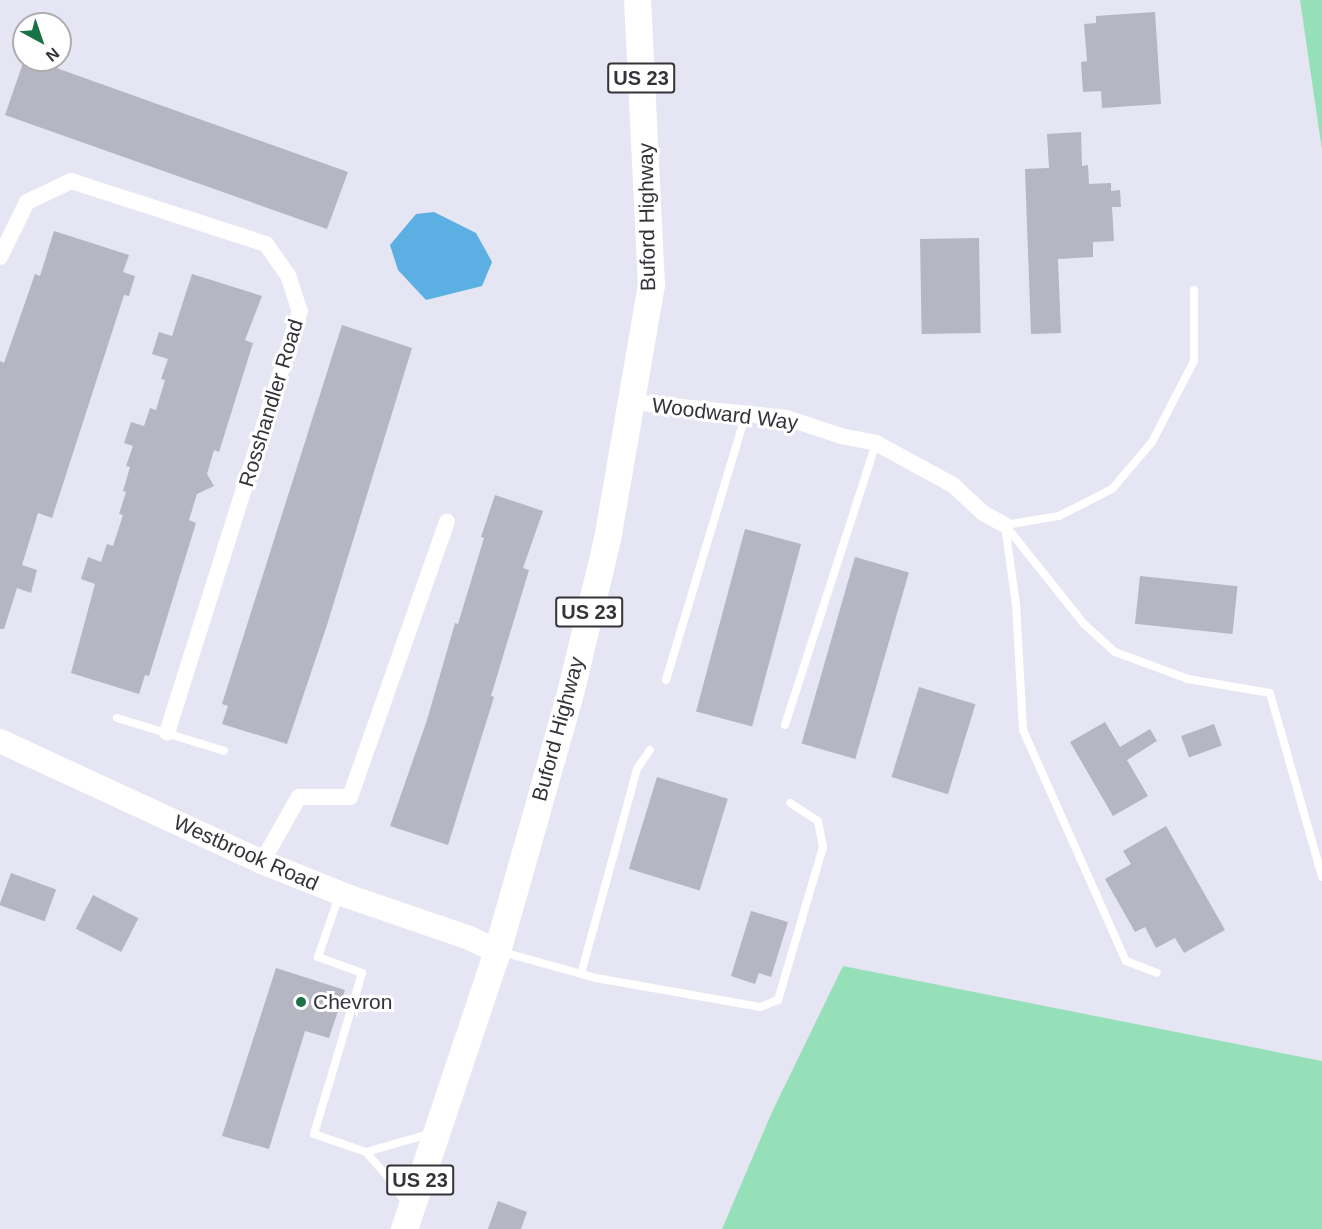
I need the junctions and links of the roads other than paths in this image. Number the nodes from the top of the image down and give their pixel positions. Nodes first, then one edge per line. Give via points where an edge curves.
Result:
1 (637, 0) edge
2 (0, 257) edge
3 (1194, 290) dead end
4 (633, 402) junction
5 (746, 413) junction
6 (876, 443) junction
7 (447, 522) dead end
8 (1005, 525) junction
9 (666, 680) dead end
10 (117, 718) dead end
11 (785, 725) dead end
12 (168, 732) junction
13 (0, 741) edge
14 (651, 750) dead end
15 (224, 752) dead end
16 (790, 803) dead end
17 (262, 862) junction
18 (1322, 877) edge
19 (340, 893) junction
20 (496, 951) junction
21 (1157, 973) dead end
22 (581, 974) junction
23 (436, 1132) junction
24 (366, 1152) junction
25 (407, 1219) edge

1 - 4 main road, Buford Highway / US 23 via 651,285
2 - 12 street, Rosshandler Road via 27,202 71,181 266,244 288,275 300,311
3 - 8 lane via 1194,361 1152,442 1112,489 1059,516
4 - 5 street, Woodward Way
4 - 20 main road, Buford Highway / US 23 via 607,539 571,689
5 - 6 street, Woodward Way via 787,418
5 - 9 lane
6 - 8 street, Woodward Way via 953,485 983,513
6 - 11 lane
7 - 17 street via 350,797 299,797
8 - 18 lane via 1084,624 1114,652 1188,678 1270,693
8 - 21 lane via 1016,604 1023,730 1126,961
10 - 12 lane
12 - 15 lane
13 - 17 street, Westbrook Road
14 - 22 lane via 637,769
16 - 22 lane via 818,821 823,847 777,1000 760,1007
17 - 19 street, Westbrook Road
19 - 20 street, Westbrook Road via 467,937
19 - 24 lane via 318,957 362,974 314,1134
20 - 22 lane
20 - 23 main road, Buford Highway / US 23
23 - 24 lane
23 - 25 main road, Buford Highway / US 23
24 - 25 lane via 390,1180

